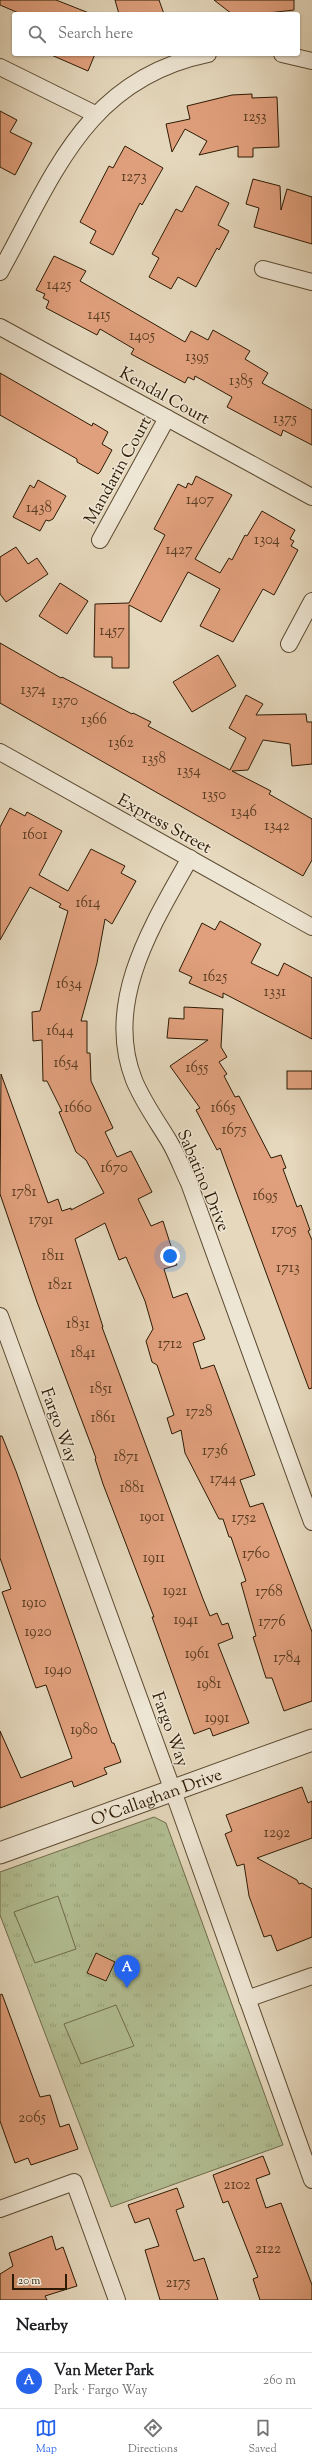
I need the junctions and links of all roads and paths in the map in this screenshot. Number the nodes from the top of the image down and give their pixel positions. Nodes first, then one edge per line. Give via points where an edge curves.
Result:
1 (201, 56) edge
2 (292, 56) edge
3 (312, 60) edge
4 (0, 67) edge
5 (95, 114) junction
6 (263, 268) dead end
7 (0, 272) edge
8 (312, 282) edge
9 (0, 327) edge
10 (167, 418) junction
11 (312, 497) edge
12 (100, 540) dead end
13 (312, 601) edge
14 (289, 644) dead end
15 (0, 752) edge
16 (190, 858) junction
17 (312, 927) edge
18 (0, 1316) edge
19 (312, 1522) edge
20 (312, 1740) edge
21 (173, 1791) junction
22 (0, 1853) edge
23 (312, 1976) edge
24 (247, 1999) junction
25 (312, 2180) edge
26 (0, 2209) edge
27 (117, 2300) edge

1 - 5 street via 151,73 124,89
2 - 3 street
4 - 5 street
5 - 7 street via 68,148
6 - 8 street
9 - 10 street, Kendal Court
10 - 11 street, Kendal Court
10 - 12 street, Mandarin Court
13 - 14 street
15 - 16 street, Express Street
16 - 17 street, Express Street
16 - 19 street, Sabatino Drive via 145,940 133,971 126,1006 127,1058 134,1080 170,1143 188,1183
18 - 21 street, Fargo Way
20 - 21 street, O'Callaghan Drive
21 - 22 street, O'Callaghan Drive
21 - 24 street, Fargo Way
23 - 24 street
24 - 25 street, Fargo Way
26 - 27 street via 74,2182

